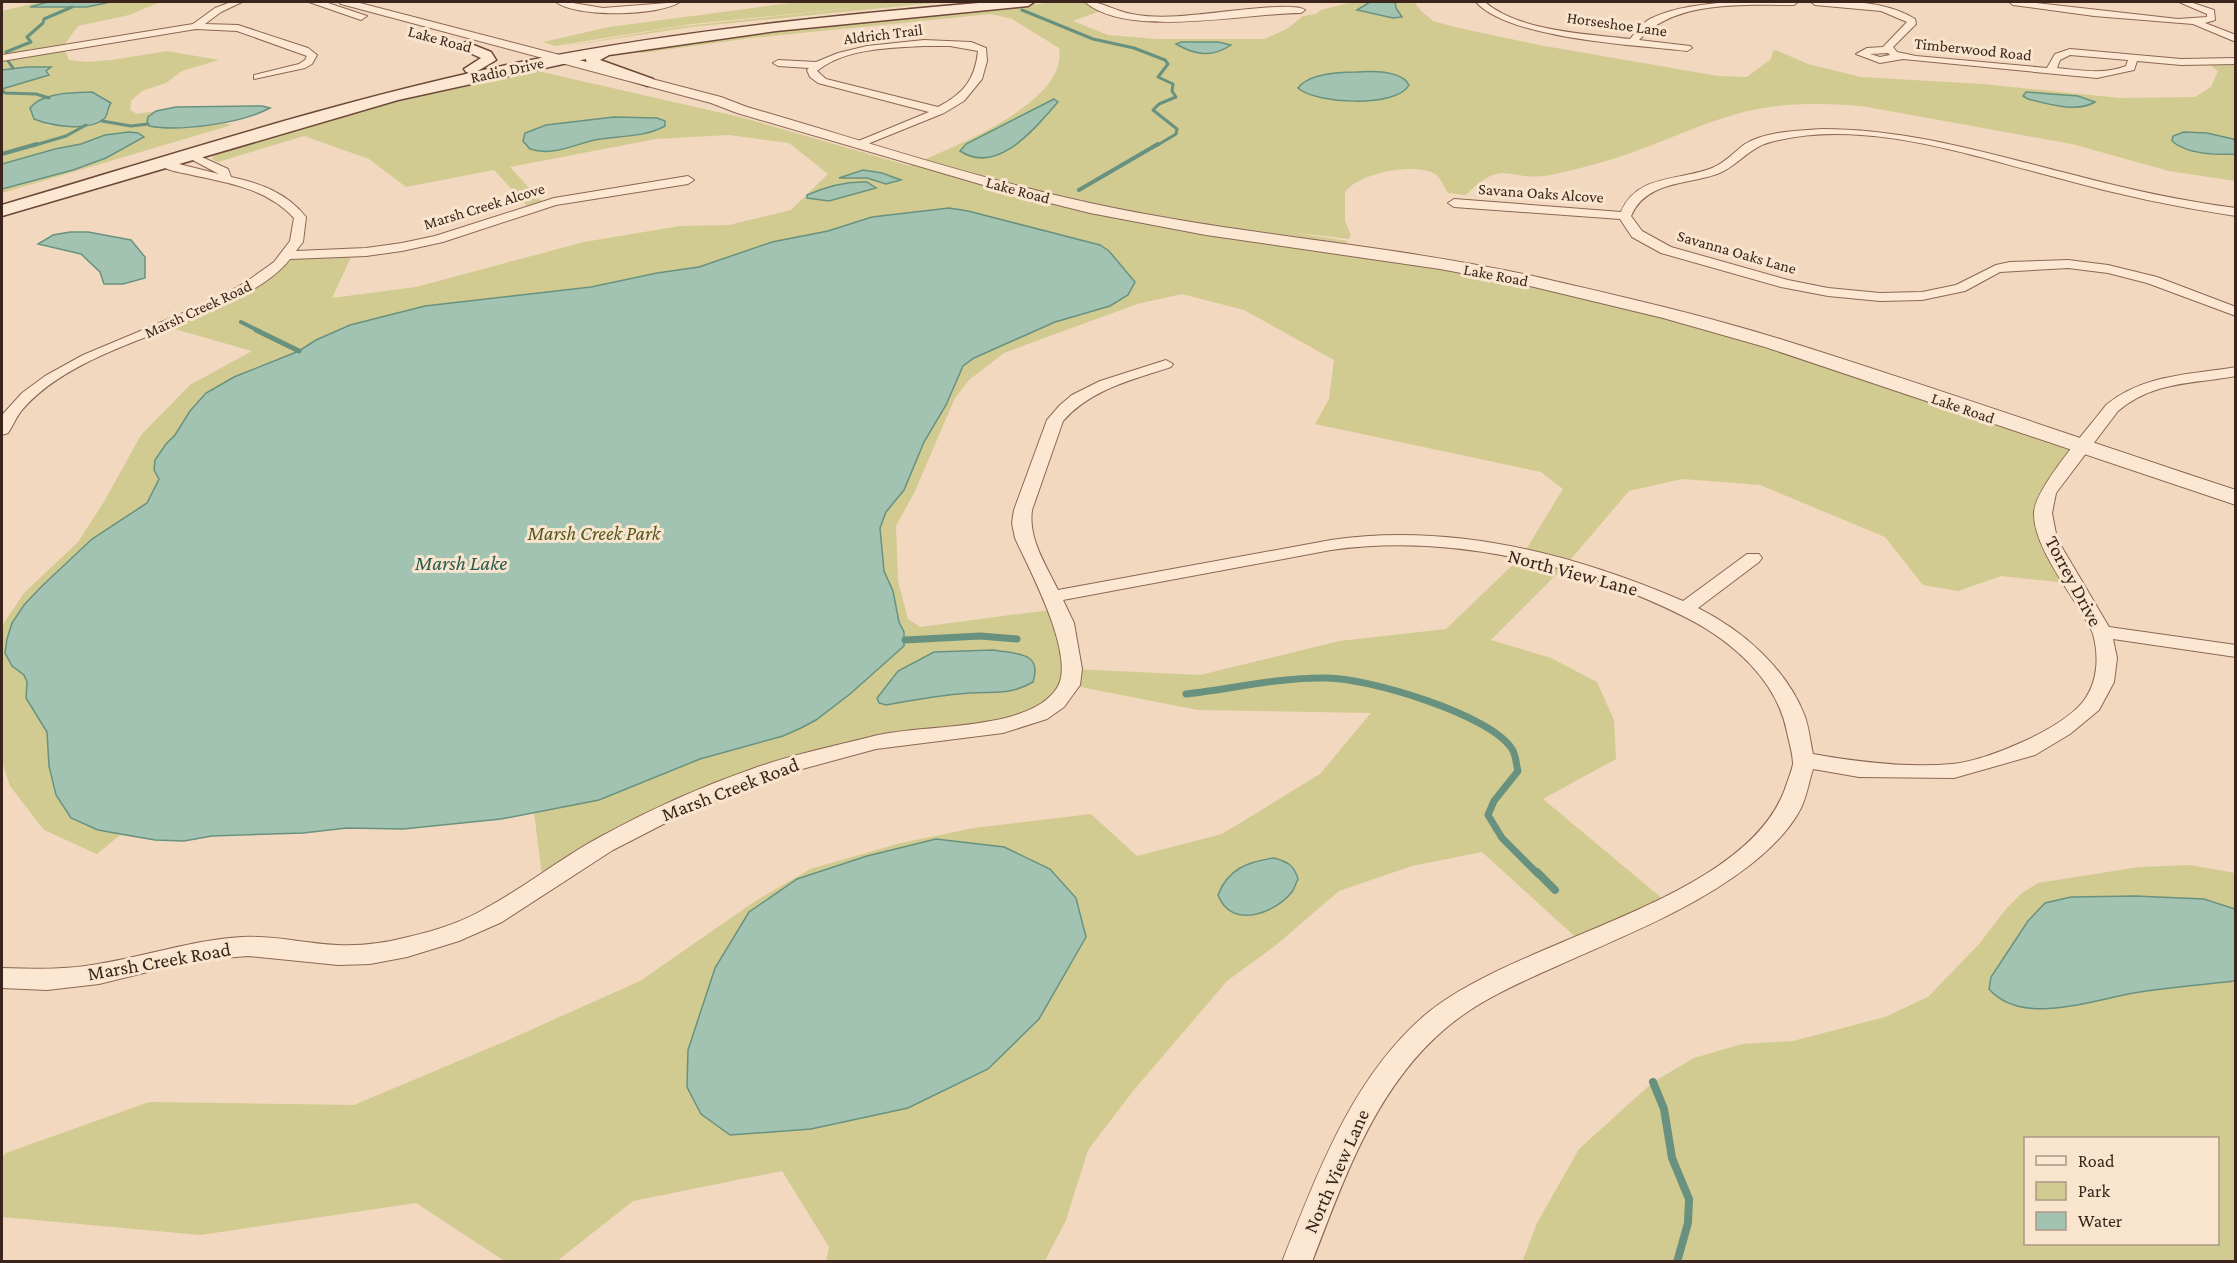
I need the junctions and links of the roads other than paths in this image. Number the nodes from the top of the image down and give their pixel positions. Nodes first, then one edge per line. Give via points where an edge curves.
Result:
1 (238, 2) edge
2 (315, 2) edge
3 (345, 2) edge
4 (560, 2) edge
5 (676, 2) edge
6 (968, 2) edge
7 (1028, 2) edge
8 (1089, 2) edge
9 (1480, 2) edge
10 (1794, 2) edge
11 (1815, 2) edge
12 (2013, 2) edge
13 (2183, 2) edge
14 (1301, 10) dead end
15 (2195, 21) junction
16 (196, 26) junction
17 (2235, 39) edge
18 (1634, 41) junction
19 (466, 46) junction
20 (621, 48) junction
21 (1687, 48) dead end
22 (1889, 50) junction
23 (1904, 56) junction
24 (2, 58) edge
25 (2133, 58) junction
26 (517, 59) junction
27 (538, 59) junction
28 (561, 59) junction
29 (2235, 61) edge
30 (778, 63) dead end
31 (815, 65) junction
32 (471, 69) junction
33 (2051, 72) junction
34 (258, 76) dead end
35 (648, 82) junction
36 (742, 111) junction
37 (940, 111) junction
38 (860, 144) junction
39 (191, 155) junction
40 (163, 163) junction
41 (225, 177) junction
42 (688, 180) dead end
43 (2, 201) edge
44 (1454, 203) dead end
45 (2, 211) edge
46 (2235, 212) edge
47 (1625, 216) junction
48 (289, 255) junction
49 (2235, 312) edge
50 (1166, 364) dead end
51 (2235, 371) edge
52 (2, 430) edge
53 (2081, 448) junction
54 (2235, 498) edge
55 (1753, 558) dead end
56 (1051, 597) junction
57 (1685, 609) junction
58 (2102, 632) junction
59 (2235, 651) edge
60 (1805, 760) junction
61 (2, 978) edge
62 (1297, 1262) edge

1 - 16 street
2 - 19 street, Lake Road
3 - 27 street, Lake Road
4 - 5 street via 612,11
6 - 27 main road, Radio Drive via 737,24
7 - 20 main road, Radio Drive via 771,27
8 - 14 street via 1109,12 1156,18
9 - 18 street, Horseshoe Lane via 1489,12 1521,24
10 - 18 street via 1684,9 1650,22
11 - 22 street, Timberwood Road via 1888,11 1910,19 1911,24 1889,44
12 - 15 street via 2089,13
13 - 15 street via 2213,15
15 - 17 street
16 - 24 street
16 - 34 street via 238,28 312,55 302,66
18 - 21 street, Horseshoe Lane
19 - 26 street, Lake Road
19 - 32 main road via 489,60
20 - 28 main road, Radio Drive
20 - 35 main road via 597,55 591,61
22 - 23 street, Timberwood Road
22 - 23 street via 1861,54 1880,60
23 - 33 street, Timberwood Road
25 - 29 street, Timberwood Road
25 - 33 street, Timberwood Road via 2130,68 2111,74
25 - 33 street, Timberwood Road via 2063,53 2052,63
26 - 27 main road, Radio Drive
26 - 32 main road, Radio Drive
27 - 28 main road, Radio Drive
27 - 36 street, Lake Road via 704,105
27 - 39 main road, Radio Drive
28 - 35 street, Lake Road
30 - 31 street
31 - 37 street via 813,74 822,81
31 - 37 street, Aldrich Trail via 834,55 861,50 946,42 970,43 981,48 975,86
32 - 43 main road, Radio Drive via 284,117
35 - 36 street, Lake Road
36 - 38 street, Lake Road
37 - 38 street, Aldrich Trail
38 - 53 street, Lake Road via 1090,208 1206,230 1440,264 1608,299 1772,344
39 - 40 main road, Radio Drive
39 - 41 street, Marsh Creek Road via 224,171
40 - 41 street, Marsh Creek Road
40 - 45 main road, Radio Drive
41 - 48 street, Marsh Creek Road via 272,195 293,208 301,227
42 - 48 street, Marsh Creek Alcove via 554,202 402,247
44 - 47 street, Savana Oaks Alcove
46 - 47 street via 2104,188 1938,144 1837,131 1762,140 1711,173 1639,193 1631,200
47 - 49 street, Savanna Oaks Lane via 1637,234 1666,250 1828,292 1922,296 1960,288 2010,266 2068,264 2152,280
48 - 52 street, Marsh Creek Road via 243,291 61,372 16,408
50 - 56 street, Marsh Creek Road via 1086,392 1056,420 1021,523
51 - 53 street, Torrey Drive via 2164,382 2130,394 2112,408
53 - 54 street, Lake Road
53 - 58 street, Torrey Drive via 2048,493 2043,513 2048,539
55 - 57 street
56 - 57 street, North View Lane via 1346,543 1405,540 1472,547 1577,569
56 - 61 street, Marsh Creek Road via 1064,623 1072,669 1070,685 1057,702 1040,714 1003,726 876,742 762,773 710,792 605,844 493,916 450,934 370,954 312,954 248,946 168,957 99,974 47,980
57 - 60 street, North View Lane via 1744,646 1768,670 1787,698 1801,730
58 - 59 street
58 - 60 street, Torrey Drive via 2107,658 2104,682 2091,705 2063,729 2027,750 1954,771 1860,770
60 - 62 street, North View Lane via 1797,791 1783,820 1720,876 1676,902 1534,964 1436,1021 1394,1064 1366,1103

